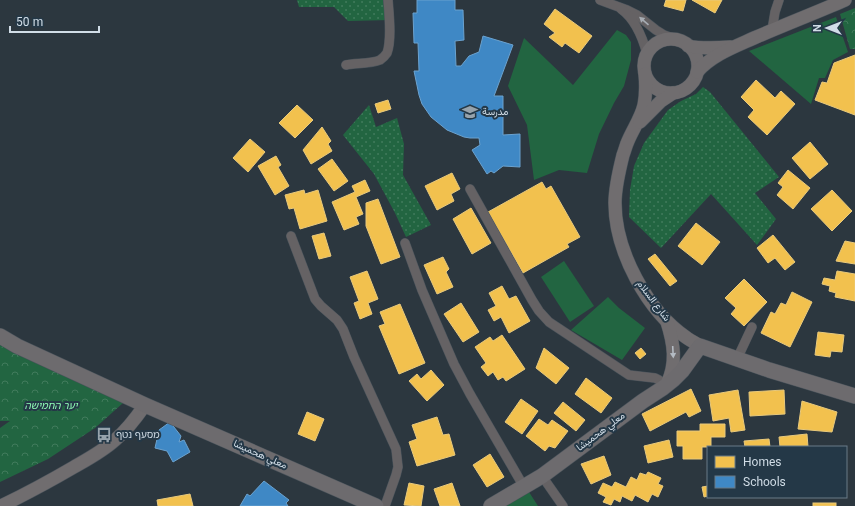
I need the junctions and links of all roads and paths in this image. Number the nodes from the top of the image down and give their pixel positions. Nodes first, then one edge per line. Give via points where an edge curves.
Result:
1 (388, 0) edge
2 (600, 0) edge
3 (779, 0) edge
4 (845, 0) edge
5 (613, 5) junction
6 (772, 30) junction
7 (675, 39) junction
8 (688, 46) junction
9 (736, 46) junction
10 (647, 54) junction
11 (346, 64) dead end
12 (697, 72) junction
13 (645, 74) junction
14 (672, 93) junction
15 (633, 132) junction
16 (470, 190) dead end
17 (291, 236) dead end
18 (405, 243) dead end
19 (666, 320) junction
20 (752, 327) dead end
21 (0, 336) edge
22 (700, 346) junction
23 (737, 359) junction
24 (666, 385) junction
25 (855, 396) edge
26 (145, 405) junction
27 (542, 476) junction
28 (524, 487) junction
29 (1, 506) edge
30 (376, 506) edge
31 (385, 506) edge
32 (491, 506) edge
33 (564, 506) edge

1 - 11 street via 389,45 386,55 376,61
2 - 5 street
3 - 6 street
4 - 6 main road
7 -> 5 street via 656,30 637,15
5 - 10 street via 624,11 631,20 644,42
6 - 9 main road
7 - 8 main road
7 - 10 main road via 657,42
8 - 9 main road
8 - 12 main road via 696,56
9 - 12 main road via 702,66
10 - 13 main road
12 - 14 main road via 688,86
13 - 14 main road via 656,89
13 - 15 main road, شارع السلام via 644,106
14 - 15 main road, شارع السلام via 639,123
15 - 19 main road, شارع السلام via 627,142 617,185 617,223 627,260 636,278
16 - 24 street via 532,300 549,322 629,375 655,378
17 - 31 street via 315,299 343,329 396,449 398,466
18 - 28 street via 454,364
19 - 22 main road, شارع السلام via 686,338
19 -> 24 main road via 674,353 672,374
20 - 23 street
21 - 26 main road, معلي هحميشا
22 - 23 main road, شارع السلام
22 - 24 main road, معلي هحميشا via 682,371
23 - 25 main road, شارع السلام
24 - 27 main road, معلي هحميشا
26 - 29 main road via 126,430 100,451
26 - 30 main road, معلي هحميشا
27 - 28 main road, معلي هحميشا
27 - 33 street
28 - 32 main road, معلي هحميشا

